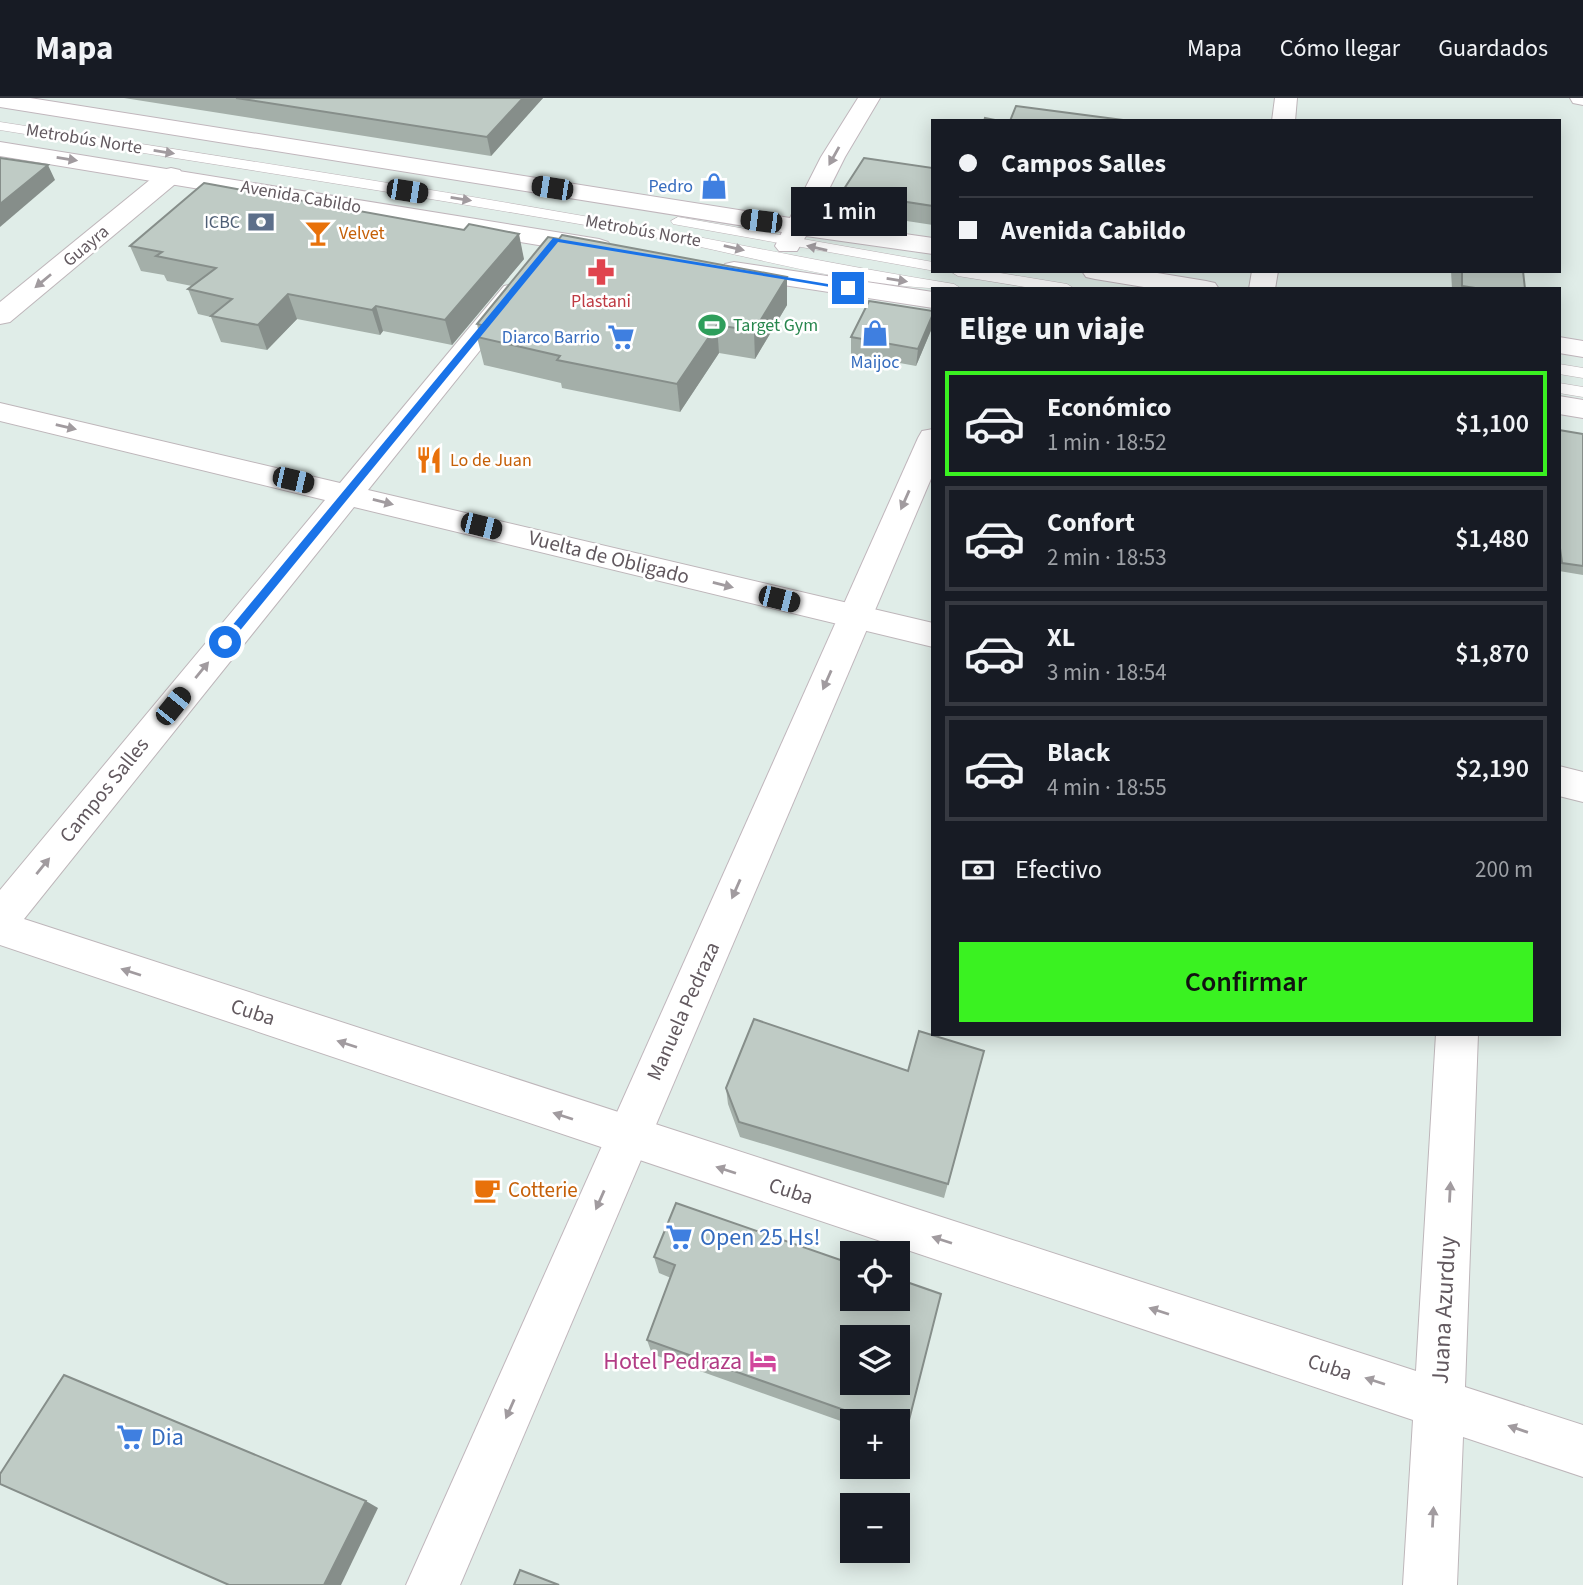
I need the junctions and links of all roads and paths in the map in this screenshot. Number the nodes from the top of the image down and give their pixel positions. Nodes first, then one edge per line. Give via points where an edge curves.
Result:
1 (869, 98) edge
2 (1286, 98) edge
3 (0, 100) edge
4 (0, 112) edge
5 (1283, 119) edge
6 (0, 126) edge
7 (0, 149) edge
8 (171, 175) junction
9 (556, 240) junction
10 (790, 242) junction
11 (931, 246) edge
12 (931, 267) edge
13 (970, 273) edge
14 (1106, 273) edge
15 (798, 280) junction
16 (947, 287) edge
17 (1056, 287) edge
18 (1194, 287) edge
19 (931, 300) edge
20 (0, 316) edge
21 (1561, 345) edge
22 (1583, 349) edge
23 (1561, 369) edge
24 (1583, 373) edge
25 (1561, 388) edge
26 (1583, 393) edge
27 (1561, 405) edge
28 (1583, 409) edge
29 (0, 412) edge
30 (931, 443) edge
31 (346, 493) junction
32 (855, 617) junction
33 (931, 635) edge
34 (1561, 782) edge
35 (1583, 787) edge
36 (0, 919) edge
37 (0, 928) edge
38 (1457, 1036) edge
39 (628, 1138) junction
40 (1440, 1402) junction
41 (1583, 1451) edge
42 (433, 1585) edge
43 (1430, 1585) edge

1 -> 10 street
2 - 5 street
3 - 10 street
4 - 10 lane, Metrobús Norte
6 -> 10 lane, Metrobús Norte via 673,236
7 -> 8 street, Avenida Cabildo
8 - 9 street, Avenida Cabildo
8 -> 20 street, Guayra
9 - 15 street, Avenida Cabildo
9 - 31 street, Campos Salles
10 - 11 street
12 -> 10 lane, Metrobús Norte
10 - 15 street
10 -> 16 lane, Metrobús Norte
13 - 17 lane
14 - 18 street
15 - 19 street, Avenida Cabildo
21 - 22 street
23 - 24 lane
25 - 26 lane
27 - 28 street
29 -> 31 street, Vuelta de Obligado
30 -> 32 street, Manuela Pedraza
31 -> 32 street, Vuelta de Obligado
36 -> 31 street, Campos Salles
32 - 33 street, Vuelta de Obligado
32 -> 39 street, Manuela Pedraza
34 - 35 street
39 -> 37 street, Cuba
40 -> 38 street, Juana Azurduy
40 -> 39 street, Cuba
39 -> 42 street, Manuela Pedraza
41 -> 40 street, Cuba
43 -> 40 street, Juana Azurduy

